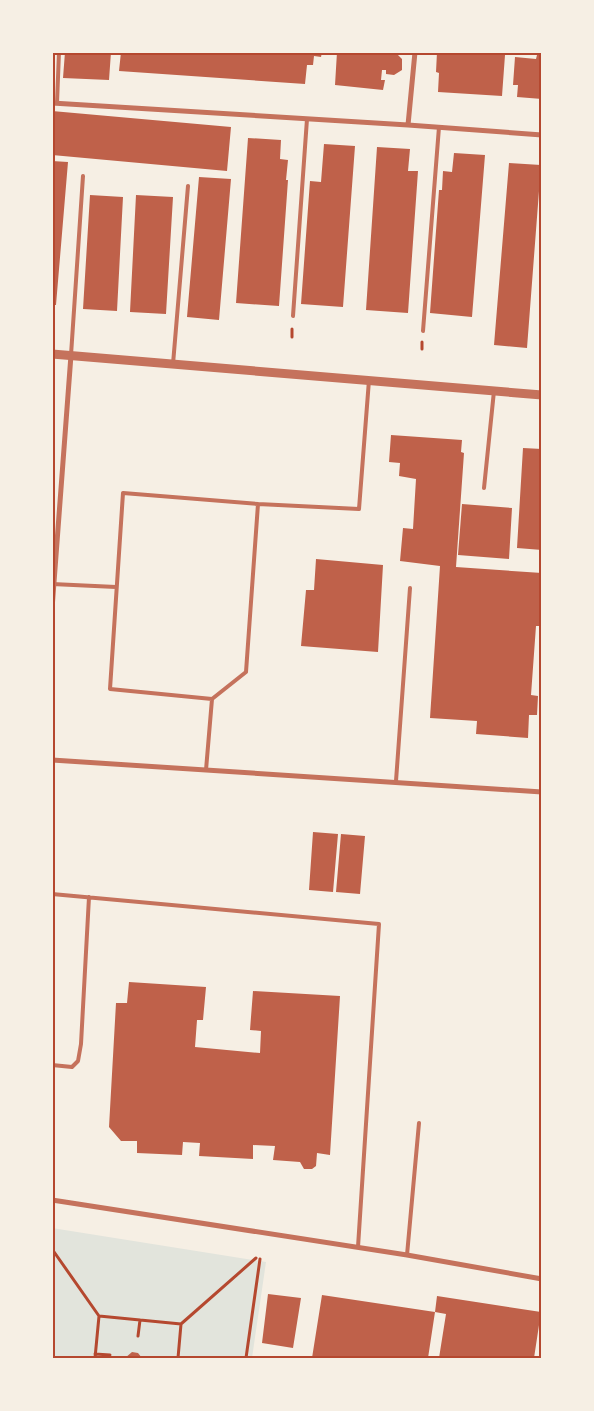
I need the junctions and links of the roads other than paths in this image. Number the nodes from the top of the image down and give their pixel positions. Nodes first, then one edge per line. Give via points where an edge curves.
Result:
1 (60, 52) edge
2 (415, 52) edge
3 (55, 103) edge
4 (307, 119) junction
5 (408, 125) junction
6 (439, 127) junction
7 (542, 135) edge
8 (83, 176) dead end
9 (188, 186) dead end
10 (293, 316) dead end
11 (423, 331) dead end
12 (52, 354) edge
13 (70, 355) junction
14 (173, 364) junction
15 (369, 380) junction
16 (494, 390) junction
17 (542, 395) edge
18 (484, 488) dead end
19 (258, 504) junction
20 (53, 584) edge
21 (116, 586) junction
22 (410, 588) dead end
23 (52, 609) edge
24 (212, 699) junction
25 (52, 760) edge
26 (206, 770) junction
27 (396, 782) junction
28 (542, 792) edge
29 (52, 894) edge
30 (89, 897) junction
31 (52, 1065) edge
32 (419, 1123) dead end
33 (52, 1200) edge
34 (358, 1247) junction
35 (407, 1255) junction
36 (542, 1279) edge

1 - 3 lane
2 - 5 street
3 - 4 street
4 - 5 street
4 - 10 lane
5 - 6 street
6 - 7 street
6 - 11 lane
8 - 13 lane
9 - 14 lane
12 - 13 street
13 - 14 street
13 - 20 street
14 - 15 street
15 - 16 street
15 - 19 lane via 359,509
16 - 17 street
16 - 18 lane
19 - 21 lane via 123,493
19 - 24 lane via 246,672
20 - 21 lane
20 - 23 street
21 - 24 lane via 110,689
22 - 27 lane
24 - 26 lane
25 - 26 street
26 - 27 street
27 - 28 street
29 - 30 lane
30 - 31 lane via 80,1052 72,1067
30 - 34 lane via 378,924
32 - 35 lane
33 - 34 street
34 - 35 street
35 - 36 street

